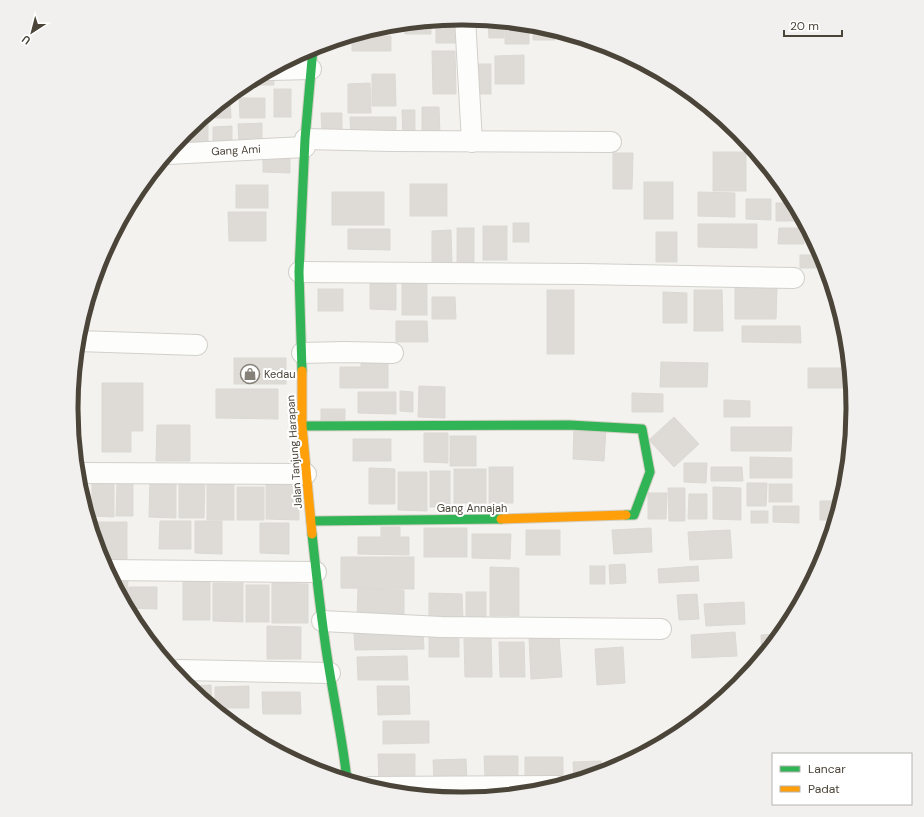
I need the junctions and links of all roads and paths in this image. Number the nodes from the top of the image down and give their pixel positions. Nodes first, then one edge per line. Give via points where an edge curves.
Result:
1 (465, 25) edge
2 (312, 55) edge
3 (311, 69) junction
4 (283, 70) edge
5 (472, 142) junction
6 (611, 142) dead end
7 (305, 143) junction
8 (176, 153) edge
9 (299, 272) junction
10 (794, 278) dead end
11 (85, 341) edge
12 (198, 345) dead end
13 (302, 353) junction
14 (393, 353) dead end
15 (302, 426) junction
16 (84, 473) edge
17 (306, 474) junction
18 (311, 521) junction
19 (115, 570) edge
20 (316, 572) junction
21 (322, 621) junction
22 (661, 629) dead end
23 (182, 670) edge
24 (330, 673) junction
25 (346, 774) edge
26 (530, 786) edge
27 (399, 787) edge

1 - 5 street
2 - 3 street, Jalan Tanjung Harapan
3 - 4 street
3 - 7 street, Jalan Tanjung Harapan
5 - 6 street, Gang Ami
5 - 7 street, Gang Ami
7 - 8 street, Gang Ami
7 - 9 street, Jalan Tanjung Harapan
9 - 10 street
9 - 13 street, Jalan Tanjung Harapan
11 - 12 street
13 - 14 street
13 - 15 street, Jalan Tanjung Harapan
15 - 17 street, Jalan Tanjung Harapan
15 - 18 street, Gang Annajah via 569,425 642,429 650,472 634,515
16 - 17 street
17 - 18 street, Jalan Tanjung Harapan
18 - 20 street, Jalan Tanjung Harapan
19 - 20 street
20 - 21 street, Jalan Tanjung Harapan
21 - 22 street via 440,627
21 - 24 street, Jalan Tanjung Harapan
23 - 24 street
24 - 25 street, Jalan Tanjung Harapan
26 - 27 street

